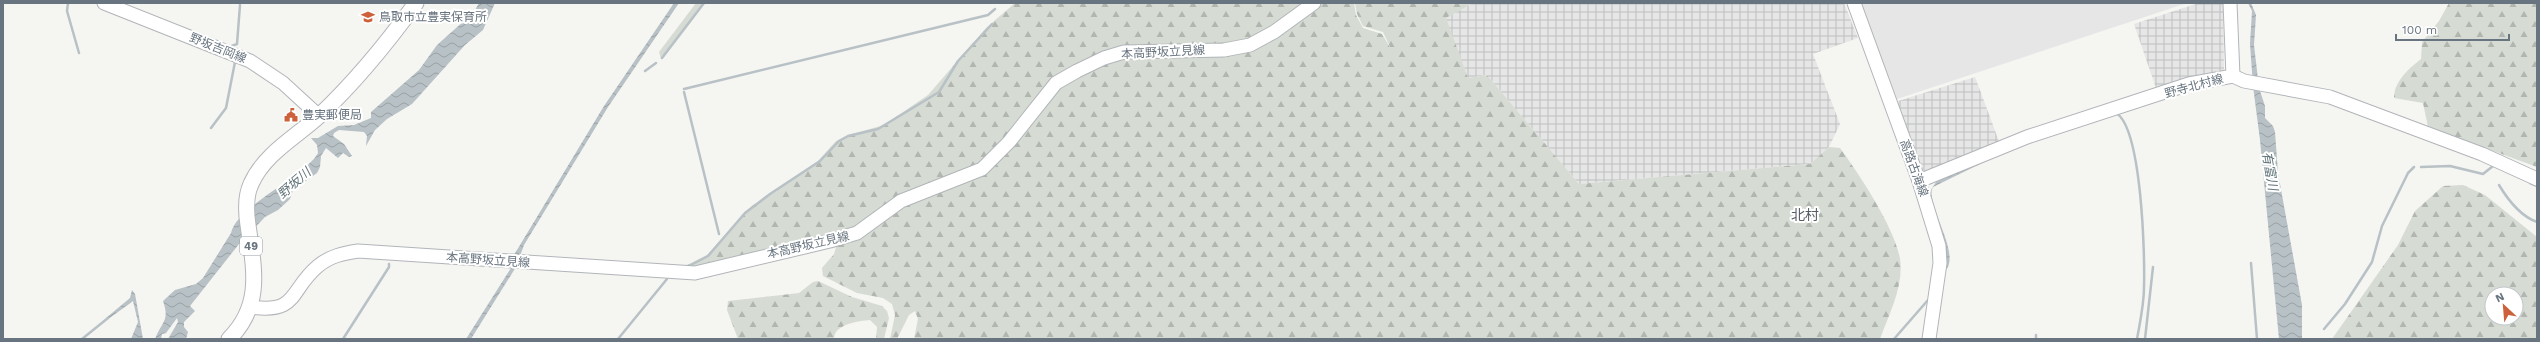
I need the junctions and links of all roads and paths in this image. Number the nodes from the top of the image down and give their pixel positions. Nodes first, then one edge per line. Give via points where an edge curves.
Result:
1 (104, 3) edge
2 (416, 3) edge
3 (1314, 3) edge
4 (1854, 3) edge
5 (2230, 3) edge
6 (2238, 79) junction
7 (320, 116) junction
8 (2537, 179) edge
9 (1919, 181) junction
10 (252, 302) junction
11 (229, 339) edge
12 (1928, 339) edge

1 - 7 street, 野坂吉岡線 via 250,61 283,83
2 - 7 main road, 49 via 361,72
3 - 10 street, 本高野坂立見線 via 1274,32 1250,45 1224,50 1124,52 1077,71 1056,83 1009,142 982,169 901,201 857,233 694,273 358,251 338,255 318,266 284,306 269,310
4 - 9 street, 高路古海線
5 - 6 street
6 - 8 street, 野寺北村線 via 2330,97 2482,154
6 - 9 street, 野寺北村線 via 2189,84 2027,137
7 - 10 main road, 49 via 262,167 250,186 247,196
9 - 12 street, 高路古海線 via 1939,246 1940,263
10 - 11 main road, 49 via 241,327

